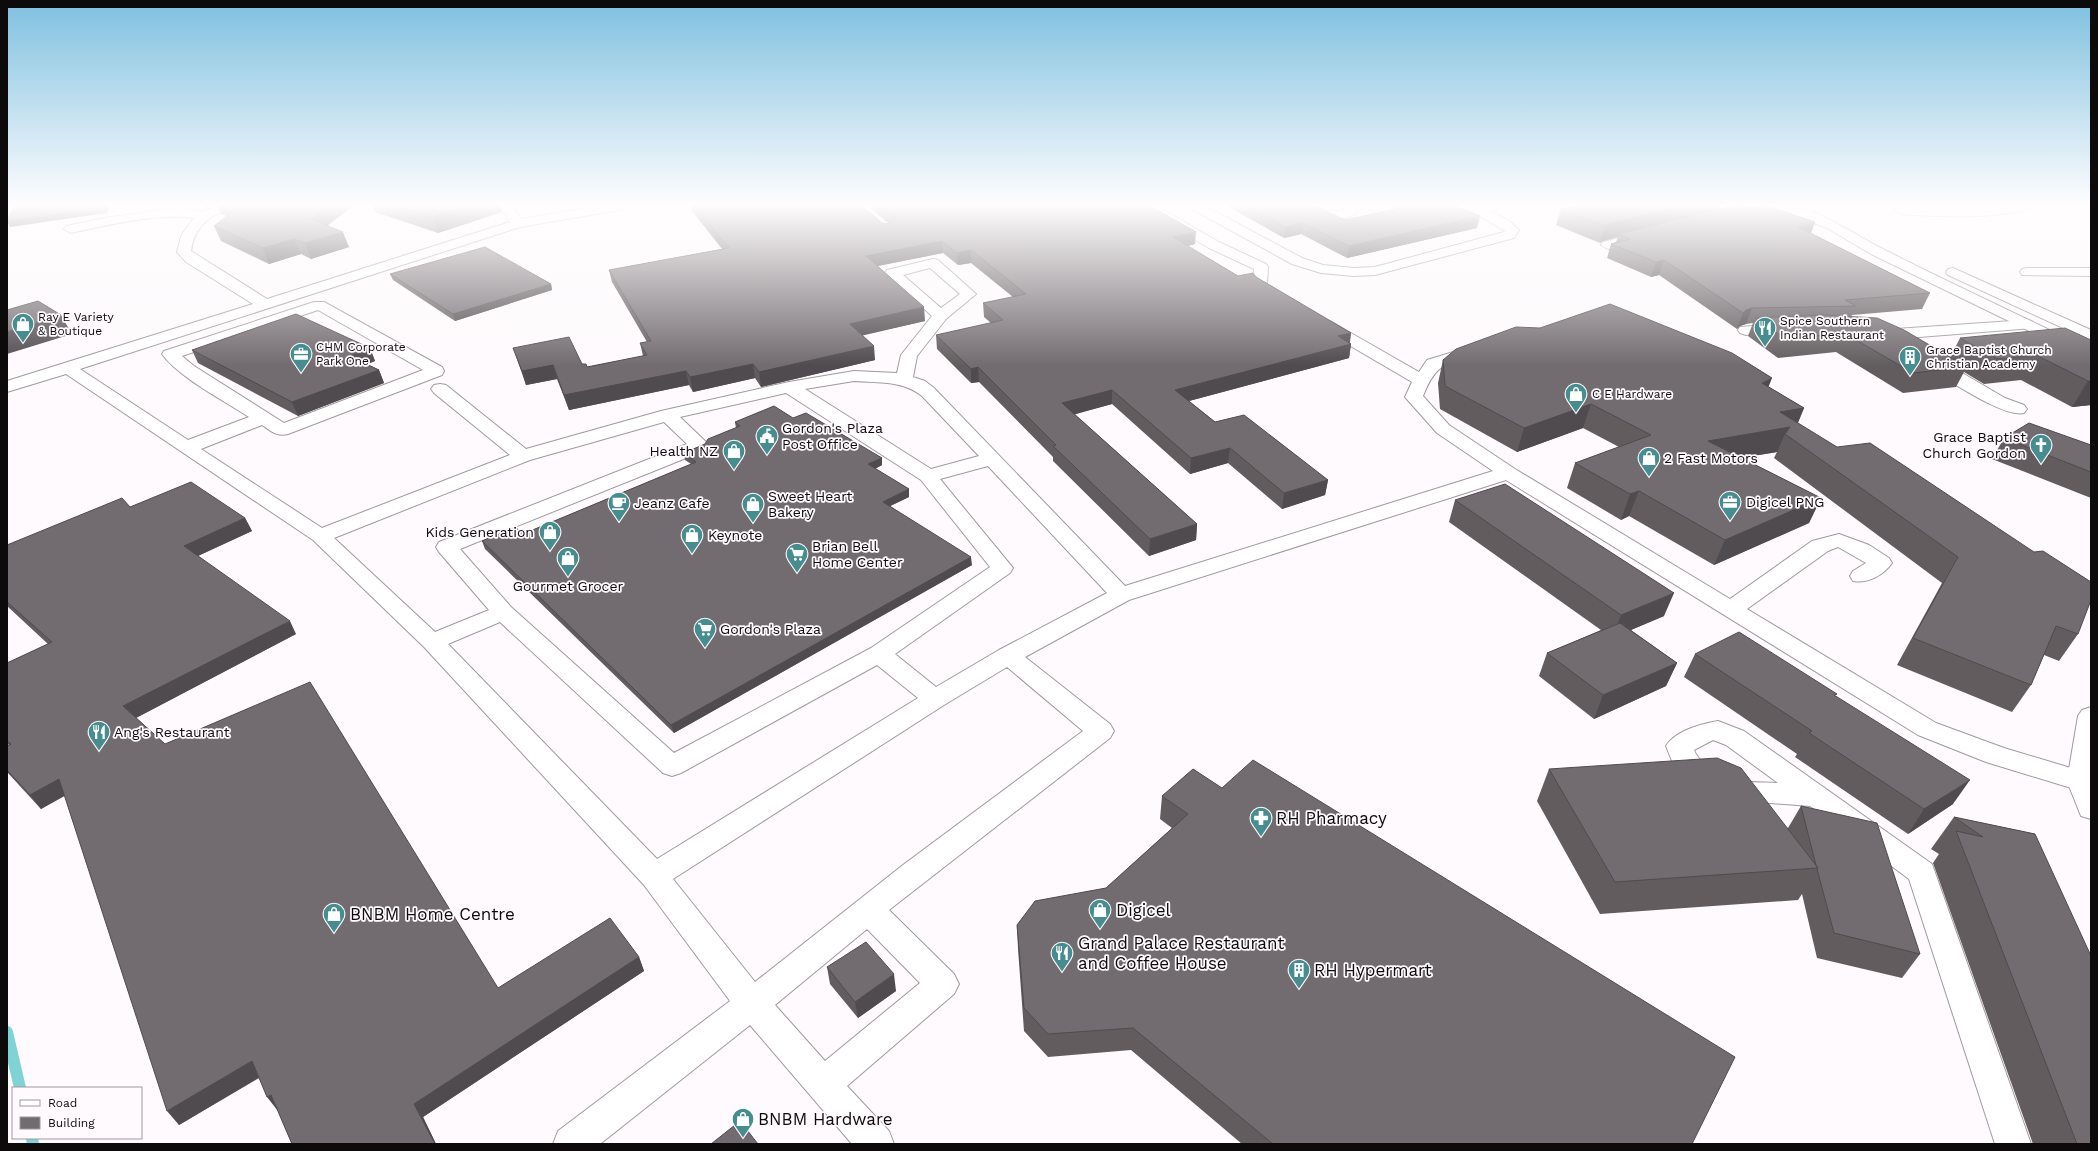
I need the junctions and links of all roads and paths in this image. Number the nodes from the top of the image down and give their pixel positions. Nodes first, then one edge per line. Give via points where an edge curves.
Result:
1 (191, 259) edge
2 (408, 259) edge
3 (1243, 259) edge
4 (1293, 259) edge
5 (1420, 259) edge
6 (1892, 259) edge
7 (1943, 267) dead end
8 (2027, 272) dead end
9 (2091, 272) edge
10 (264, 304) junction
11 (1293, 306) edge
12 (941, 316) junction
13 (1314, 318) edge
14 (2027, 325) junction
15 (1794, 329) edge
16 (1746, 330) dead end
17 (1864, 332) edge
18 (1886, 336) junction
19 (2091, 336) edge
20 (1489, 346) edge
21 (2091, 356) edge
22 (71, 367) junction
23 (904, 379) junction
24 (1421, 380) junction
25 (7, 387) edge
26 (789, 387) junction
27 (440, 389) dead end
28 (2018, 409) dead end
29 (667, 415) junction
30 (263, 418) junction
31 (188, 447) junction
32 (523, 456) junction
33 (991, 459) junction
34 (1508, 473) junction
35 (928, 476) junction
36 (320, 536) junction
37 (1861, 576) dead end
38 (1121, 595) junction
39 (1731, 609) junction
40 (503, 612) junction
41 (432, 642) junction
42 (879, 654) junction
43 (1008, 656) junction
44 (935, 699) junction
45 (2091, 716) edge
46 (2081, 781) junction
47 (1816, 796) dead end
48 (2091, 808) edge
49 (654, 876) junction
50 (868, 910) junction
51 (752, 1004) junction
52 (823, 1084) junction
53 (571, 1144) edge
54 (876, 1144) edge
55 (2013, 1144) edge

1 - 10 street
2 - 10 street
3 - 11 street via 1261,267 1260,286
4 - 5 street via 1321,269 1354,272 1375,271
6 - 14 street
7 - 19 street
8 - 9 street
10 - 22 street
12 - 12 street via 969,294 933,264 892,273
12 - 23 street via 909,354
13 - 24 street
14 - 18 street
14 - 21 street
15 - 16 street
17 - 18 street
18 - 28 street via 1999,402
20 - 24 street via 1433,364
22 - 25 street
22 - 31 street via 73,372
23 - 26 street via 854,376
23 - 33 street via 919,384 928,392
24 - 34 street via 1414,397 1431,418
26 - 29 street
26 - 35 street
27 - 32 street
29 - 32 street
29 - 40 street via 699,446 447,547
30 - 30 street via 188,370 170,354 319,306 436,371 282,430
30 - 31 street
31 - 36 street
32 - 36 street
33 - 35 street
33 - 38 street
34 - 38 street
34 - 39 street
35 - 42 street via 1002,568
36 - 41 street
37 - 39 street via 1881,563 1839,540 1820,546
38 - 43 street
39 - 46 street via 1927,729 1995,755
40 - 41 street
40 - 42 street via 672,766
41 - 49 street
42 - 44 street
43 - 44 street
43 - 50 street via 1101,731
44 - 49 street
45 - 46 street
46 - 48 street
47 - 55 street via 1922,872
49 - 51 street
50 - 51 street
50 - 52 street via 943,984
51 - 52 street
51 - 53 street
52 - 54 street

